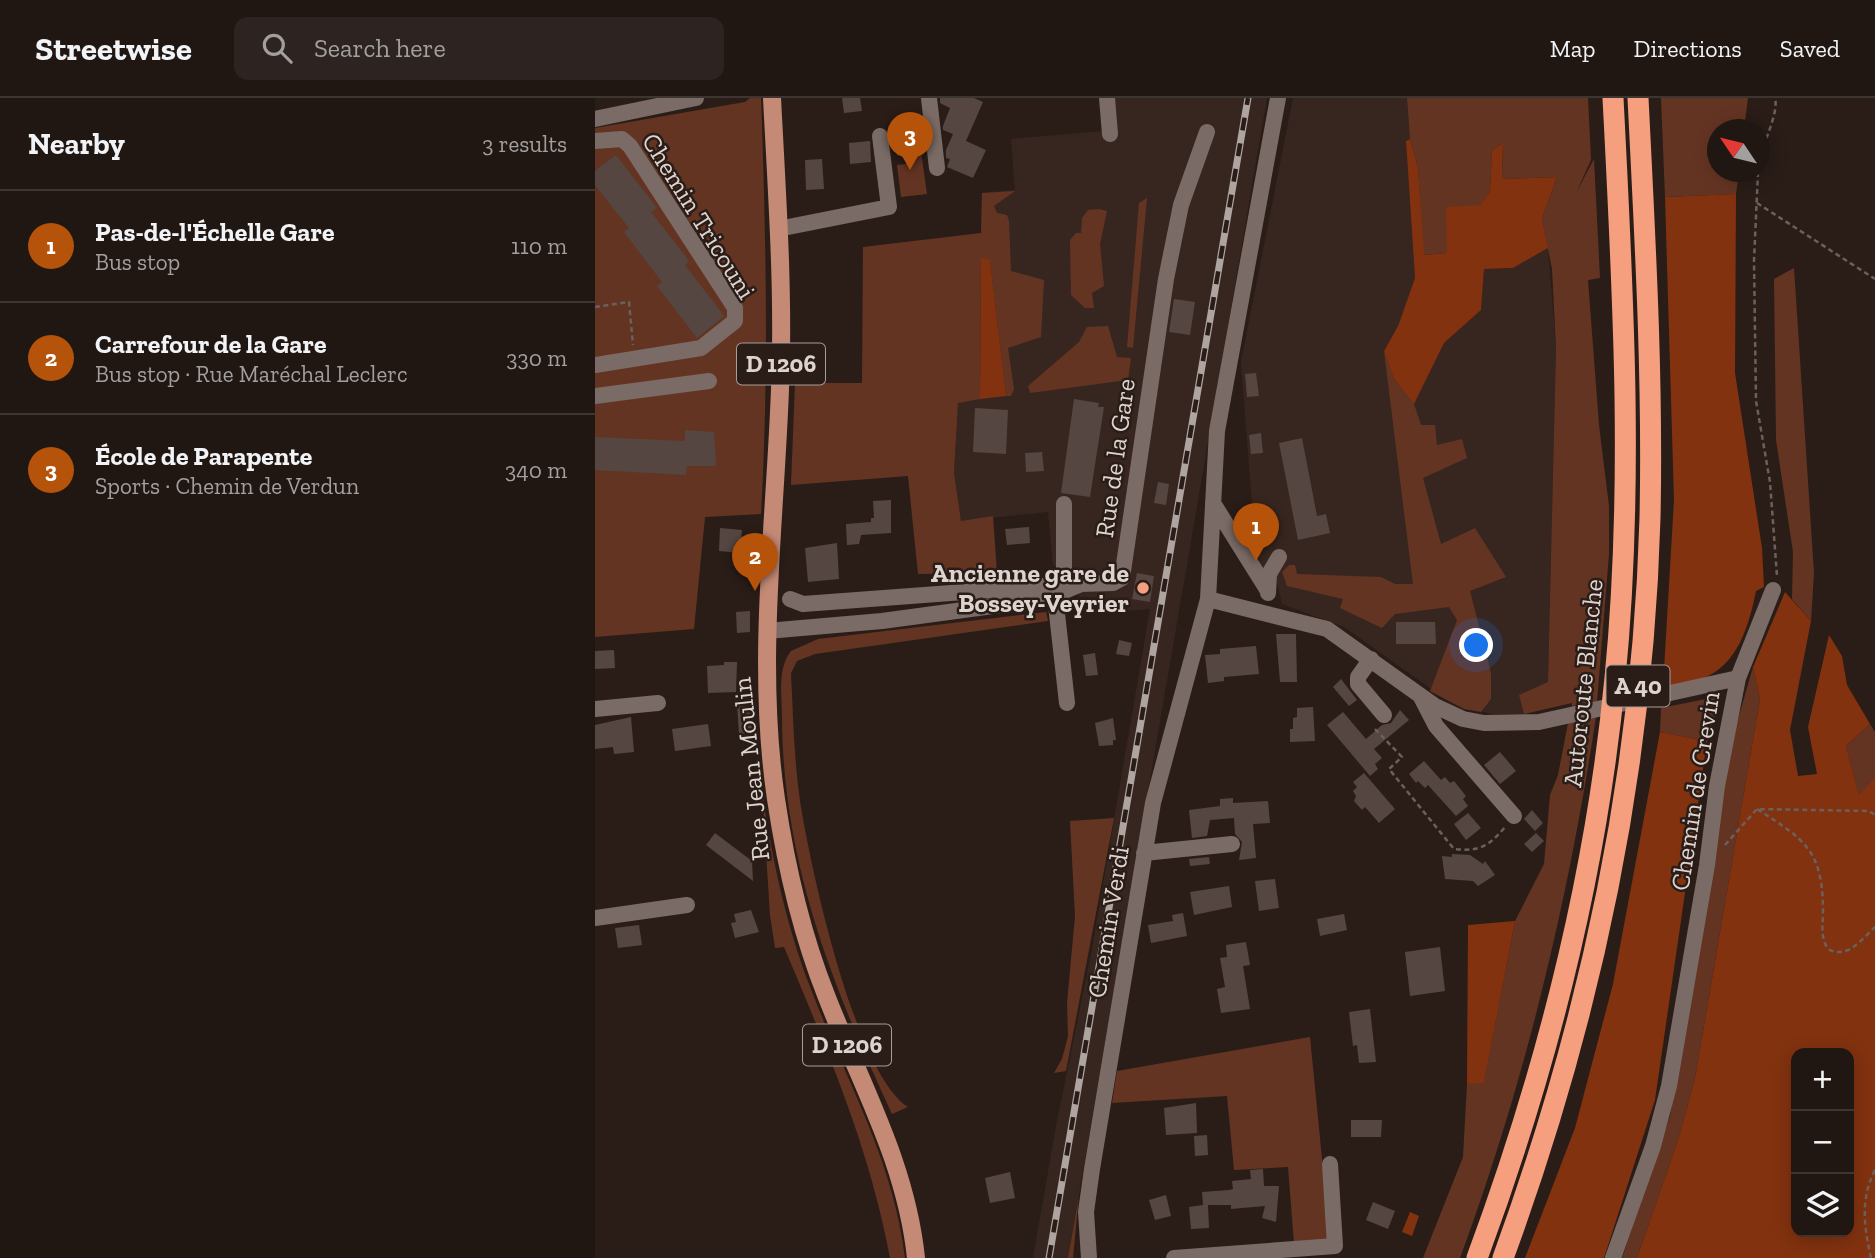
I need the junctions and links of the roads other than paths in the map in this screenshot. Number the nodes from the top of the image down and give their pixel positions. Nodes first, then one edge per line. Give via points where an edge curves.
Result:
1 (696, 98) edge
2 (772, 98) edge
3 (929, 98) edge
4 (1107, 98) edge
5 (1278, 98) edge
6 (1613, 98) edge
7 (1638, 98) edge
8 (595, 118) edge
9 (1207, 132) dead end
10 (1110, 134) dead end
11 (880, 136) dead end
12 (595, 141) edge
13 (937, 168) dead end
14 (778, 229) junction
15 (595, 365) edge
16 (709, 381) dead end
17 (595, 396) edge
18 (1213, 503) junction
19 (1064, 505) dead end
20 (1279, 557) dead end
21 (1773, 590) road end
22 (1268, 591) junction
23 (1059, 593) junction
24 (879, 598) junction
25 (790, 599) dead end
26 (1208, 599) junction
27 (1268, 613) junction
28 (882, 621) junction
29 (767, 631) junction
30 (1371, 659) junction
31 (1738, 678) junction
32 (1421, 696) junction
33 (1067, 702) dead end
34 (658, 703) dead end
35 (595, 709) edge
36 (1382, 713) road end
37 (1514, 816) road end
38 (1232, 844) dead end
39 (1144, 853) junction
40 (687, 905) dead end
41 (595, 918) edge
42 (1330, 1164) dead end
43 (1245, 1256) edge
44 (916, 1258) edge
45 (1089, 1258) edge
46 (1174, 1258) edge
47 (1477, 1258) edge
48 (1503, 1258) edge
49 (1613, 1258) edge

1 - 8 street
2 - 14 main road, D 1206
3 - 13 street
4 - 10 street
5 - 18 street, Chemin Verdi via 1217,431
6 - 47 highway, Autoroute Blanche / A 40 via 1626,422 1615,679 1598,809 1572,942 1529,1103
7 - 48 highway, Autoroute Blanche / A 40 via 1648,307 1650,493 1632,750 1590,973 1555,1102
9 - 23 street, Rue de la Gare via 1181,205 1166,279 1122,578 1113,583 1081,584
11 - 14 street via 889,207
12 - 15 street, Chemin Tricouni via 622,139 630,146 736,315 735,321 701,348
14 - 29 main road, D 1206 via 780,387
16 - 17 street
18 - 22 street
18 - 26 street, Chemin Verdi
19 - 23 street
20 - 22 street via 1269,574
21 - 31 street
22 - 27 street
23 - 24 street via 1044,586
23 - 28 street, Rue de la Gare
23 - 33 street
24 - 25 street via 803,604
24 - 28 street
26 - 27 street, Chemin de Crevin
26 - 39 street, Chemin Verdi via 1156,790
27 - 30 street, Chemin de Crevin via 1327,629
28 - 29 street, Rue de la Gare
29 - 44 main road, Rue Jean Moulin / D 1206 via 771,762 788,870 826,995 897,1161
30 - 32 street, Chemin de Crevin
30 - 36 street via 1358,684
31 - 32 street, Chemin de Crevin via 1525,724 1484,723 1445,711
31 - 49 street, Chemin de Crevin via 1665,1107
32 - 37 street via 1436,726
34 - 35 street
38 - 39 street
39 - 45 street, Chemin Verdi via 1086,1212
40 - 41 street
42 - 43 street via 1335,1246
43 - 46 street

